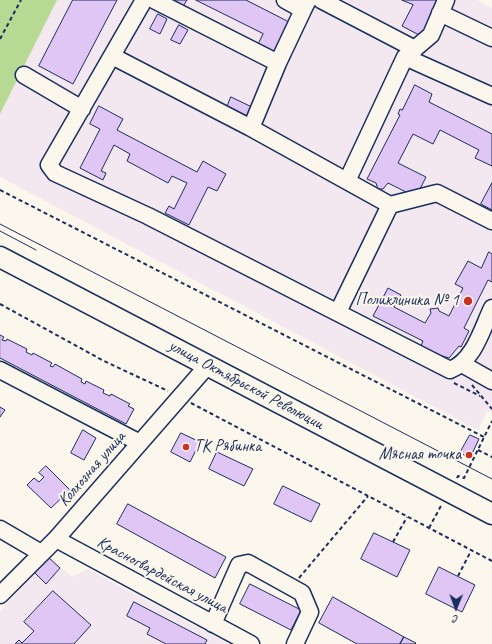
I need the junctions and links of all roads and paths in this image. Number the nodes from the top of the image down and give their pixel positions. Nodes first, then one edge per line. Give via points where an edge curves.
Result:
1 (21, 0) edge
2 (144, 0) edge
3 (154, 0) edge
4 (284, 0) edge
5 (321, 0) edge
6 (306, 5) edge
7 (443, 7) edge
8 (492, 38) edge
9 (0, 39) edge
10 (410, 53) junction
11 (112, 56) junction
12 (278, 63) junction
13 (24, 75) dead end
14 (492, 96) edge
15 (82, 109) junction
16 (251, 128) junction
17 (346, 181) junction
18 (0, 190) edge
19 (390, 205) junction
20 (492, 221) edge
21 (0, 257) edge
22 (0, 304) edge
23 (492, 308) edge
24 (338, 312) junction
25 (462, 364) junction
26 (208, 365) junction
27 (0, 370) edge
28 (492, 381) edge
29 (181, 397) junction
30 (492, 422) edge
31 (484, 437) junction
32 (140, 443) junction
33 (478, 450) junction
34 (492, 457) edge
35 (449, 491) junction
36 (368, 496) junction
37 (492, 514) edge
38 (407, 517) junction
39 (429, 528) junction
40 (0, 529) edge
41 (56, 539) junction
42 (393, 542) dead end
43 (472, 550) junction
44 (41, 553) junction
45 (492, 561) edge
46 (458, 576) dead end
47 (292, 587) junction
48 (0, 595) edge
49 (213, 624) junction
50 (251, 644) edge
51 (295, 644) edge

1 - 9 path
2 - 11 street
3 - 12 street
4 - 6 street
5 - 10 street
6 - 12 street
7 - 8 street
7 - 10 street via 431,35
10 - 14 street
10 - 17 street
11 - 15 street
11 - 16 street
12 - 16 street
13 - 15 street
15 - 24 street via 49,165 54,173 148,216
16 - 17 street
17 - 19 street
18 - 31 path
19 - 20 street via 437,193
19 - 24 street
21 - 26 main road, улица Октябрьской Революции
22 - 29 path via 104,361
23 - 25 street via 468,359
24 - 25 street via 450,370
25 - 28 street
26 - 29 street, Колхозная улица
26 - 35 main road, улица Октябрьской Революции
27 - 32 street
29 - 32 street, Колхозная улица
29 - 36 path
30 - 31 path
31 - 33 path
32 - 41 street, Колхозная улица
33 - 34 path
33 - 35 path via 464,478 458,476
35 - 37 main road, улица Октябрьской Революции
35 - 39 path
36 - 38 path
36 - 47 path
38 - 39 path
38 - 42 path
39 - 43 path
40 - 44 street
41 - 44 street, Колхозная улица
41 - 49 street, Красногвардейская улица
43 - 45 path
43 - 46 path
44 - 48 street, Колхозная улица
47 - 49 street via 248,563 239,565
47 - 51 street via 302,593 310,612
49 - 50 street, Красногвардейская улица

